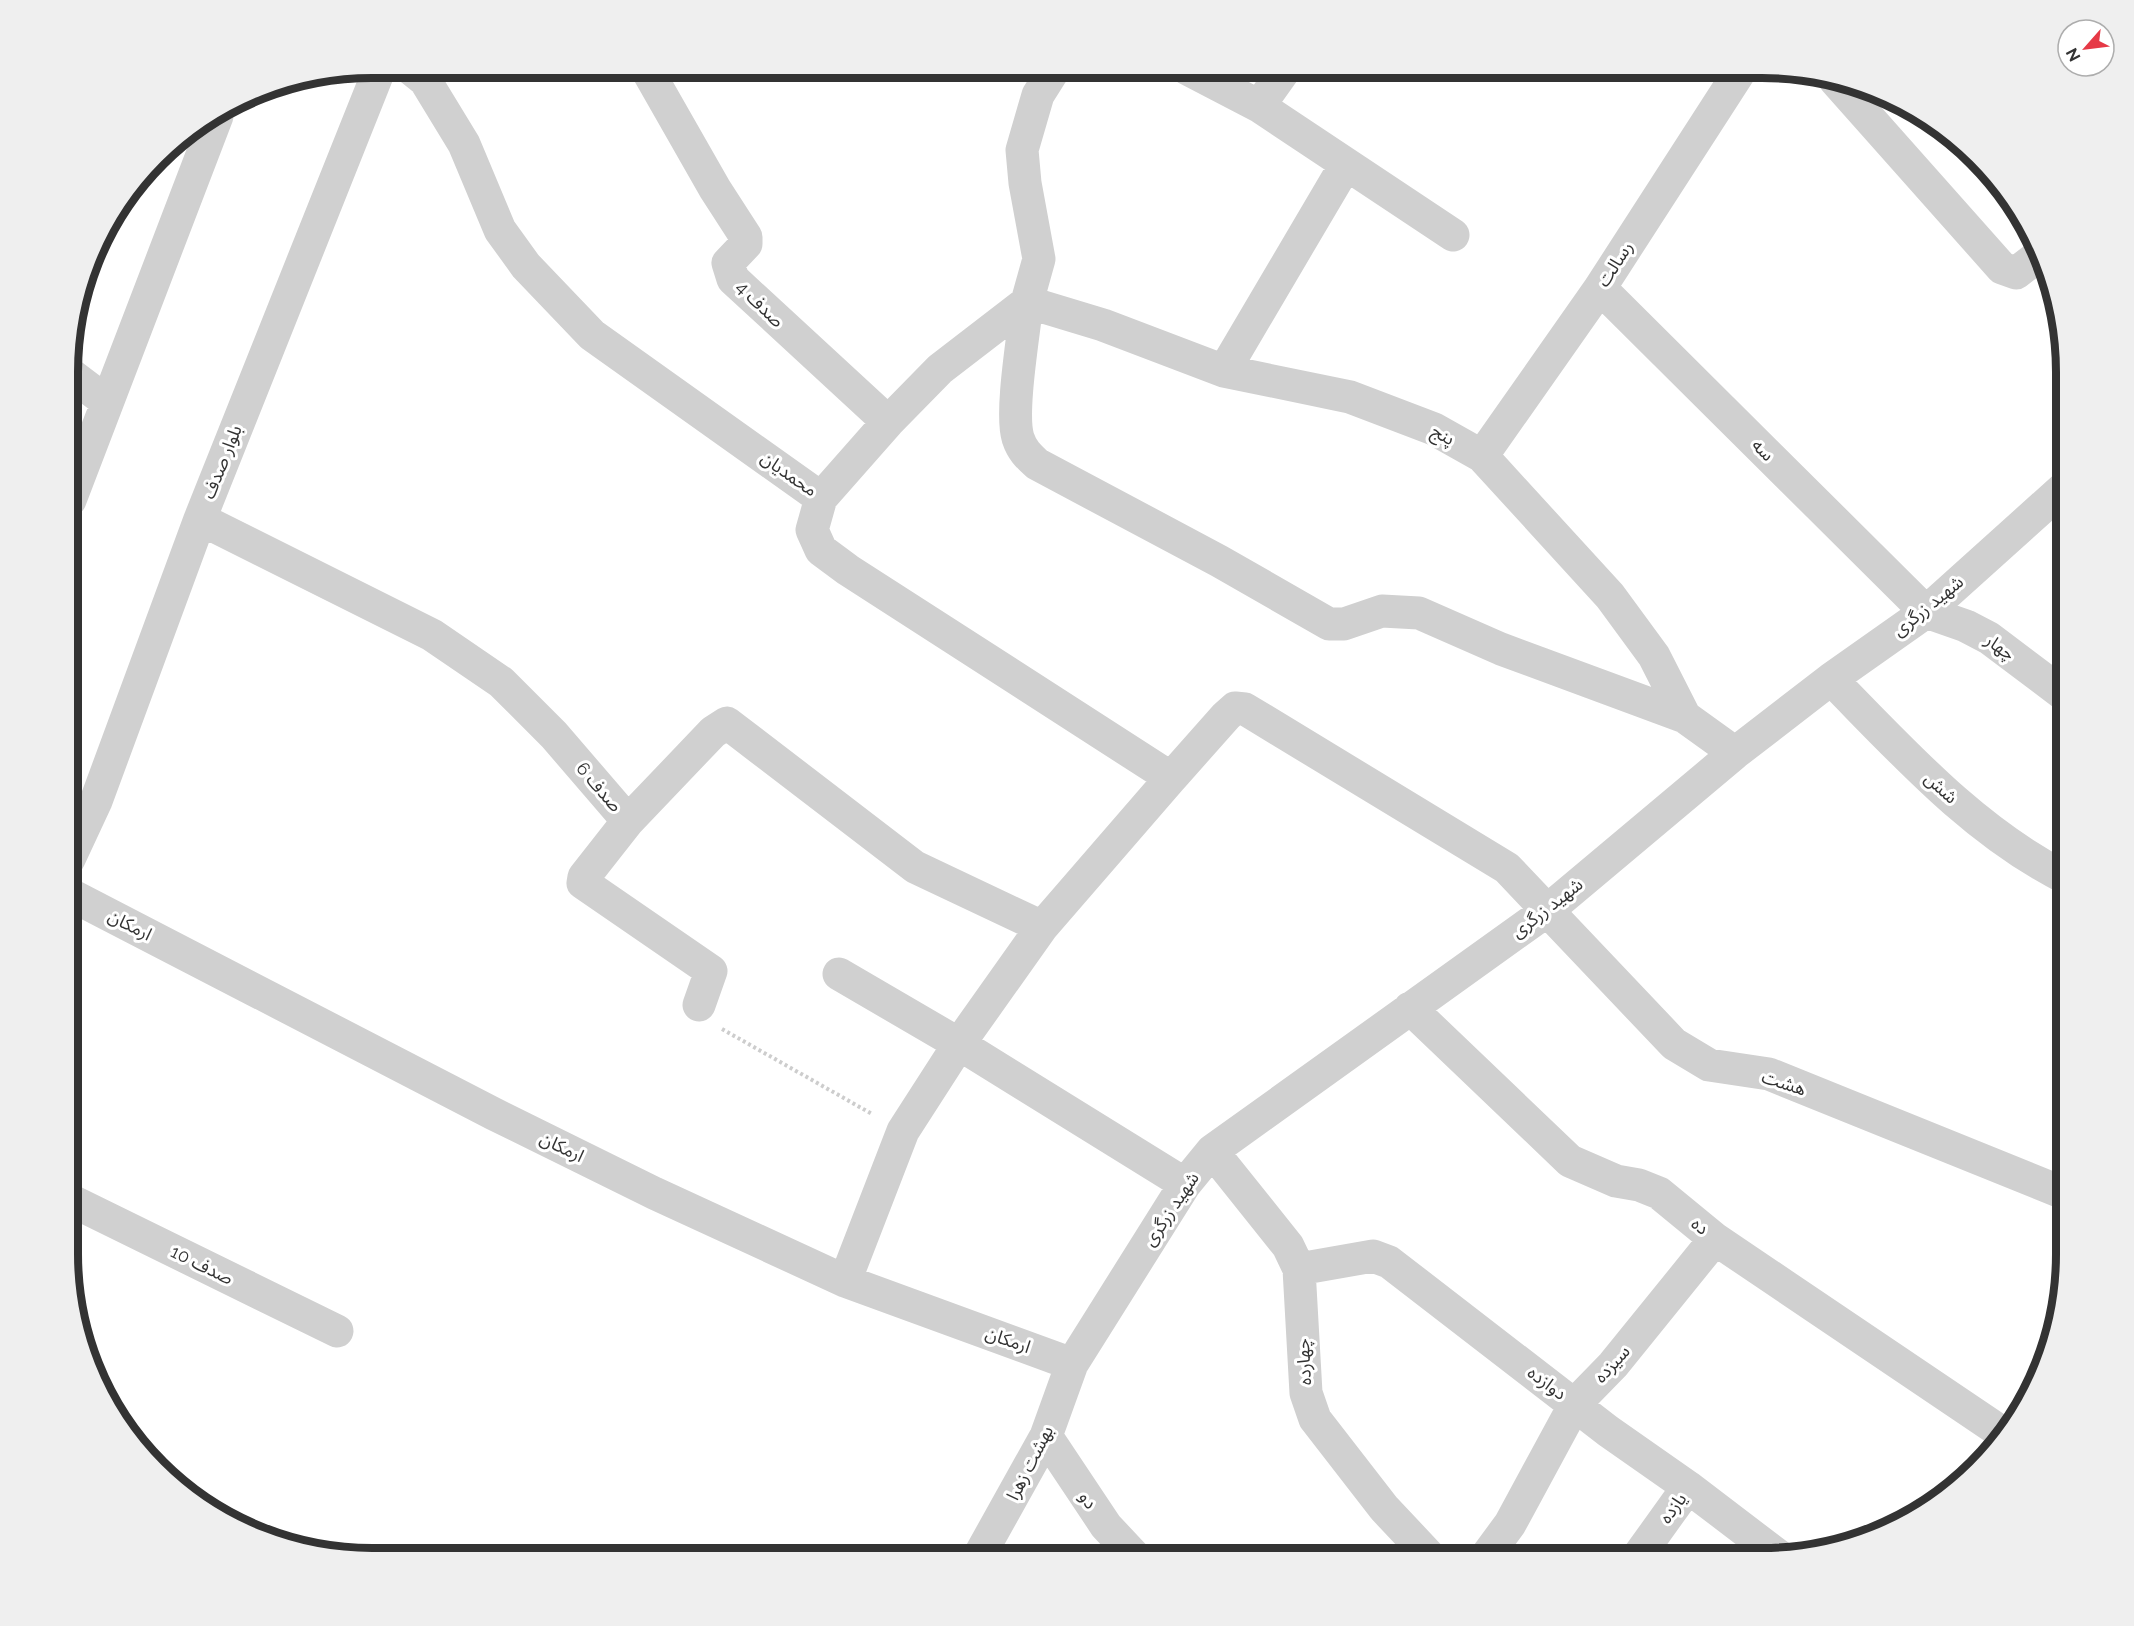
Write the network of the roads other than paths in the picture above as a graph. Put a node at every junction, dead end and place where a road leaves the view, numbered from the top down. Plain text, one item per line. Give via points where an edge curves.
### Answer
1 (376, 78) edge
2 (422, 78) edge
3 (652, 78) edge
4 (1049, 78) edge
5 (1205, 78) edge
6 (1279, 78) edge
7 (1736, 78) edge
8 (1843, 89) edge
9 (1259, 106) junction
10 (214, 125) edge
11 (1346, 164) junction
12 (1453, 235) dead end
13 (2034, 259) edge
14 (1600, 288) junction
15 (1027, 302) junction
16 (1224, 371) junction
17 (78, 380) edge
18 (107, 402) junction
19 (888, 422) junction
20 (1482, 456) junction
21 (78, 479) edge
22 (2056, 495) edge
23 (821, 498) junction
24 (200, 519) junction
25 (1926, 612) junction
26 (1831, 679) junction
27 (2056, 688) edge
28 (1685, 717) junction
29 (1735, 753) junction
30 (1171, 778) junction
31 (628, 821) junction
32 (78, 840) edge
33 (2056, 872) edge
34 (78, 899) edge
35 (1548, 910) junction
36 (1042, 927) junction
37 (839, 974) dead end
38 (699, 1005) road end
39 (1410, 1008) junction
40 (959, 1044) junction
41 (1212, 1151) junction
42 (1185, 1185) junction
43 (2056, 1190) edge
44 (78, 1204) edge
45 (1715, 1239) junction
46 (1299, 1269) junction
47 (844, 1281) junction
48 (337, 1331) dead end
49 (1072, 1364) junction
50 (1575, 1404) junction
51 (1997, 1430) edge
52 (1046, 1436) junction
53 (1688, 1487) junction
54 (984, 1548) edge
55 (1127, 1548) edge
56 (1422, 1548) edge
57 (1492, 1548) edge
58 (1644, 1548) edge
59 (1768, 1548) edge

1 - 24 street, بلوار صدف
2 - 23 street, محمدیان via 464,144 500,230 526,266 592,335
3 - 19 street, صدف 4 via 746,237 746,244 728,263 733,279
4 - 15 street via 1038,95 1022,150 1040,258
5 - 9 street
6 - 9 street
7 - 14 street, رسالت
8 - 13 street via 2002,268 2016,273
9 - 11 street
10 - 18 street
11 - 12 street
11 - 16 street
14 - 20 street, رسالت
14 - 25 street, سه
15 - 16 street, پنج
15 - 19 street, محمدیان via 940,369
15 - 28 street via 1016,415 1024,453 1037,464 1329,624 1344,624 1382,611 1419,613 1501,649
16 - 20 street, پنج via 1350,397 1434,429
17 - 18 street
18 - 21 street
19 - 23 street, محمدیان
20 - 28 street, پنج via 1610,596 1654,656
22 - 25 street, شهید زرگری
23 - 30 street via 812,530 821,550
24 - 31 street, صدف 6 via 432,635 491,675 554,735
24 - 32 street, بلوار صدف via 96,801
25 - 26 street, شهید زرگری
25 - 27 street, چهار via 1989,638
26 - 29 street, شهید زرگری
26 - 33 street, شش via 1937,787 1996,836
28 - 29 street, پنج
29 - 35 street, شهید زرگری
30 - 35 street, هشت via 1234,708 1245,709 1507,868
30 - 36 street
31 - 36 street via 713,732 728,723 915,867
31 - 38 street, صدف 6 via 584,877 584,883 711,971
34 - 47 street, ارمکان via 494,1114
35 - 39 street, شهید زرگری
35 - 43 street, هشت via 1674,1044 1709,1065 1769,1074
36 - 40 street
37 - 40 street
39 - 41 street, شهید زرگری
39 - 45 street, ده via 1570,1161 1616,1181 1659,1193
40 - 42 street
40 - 47 street via 903,1131
41 - 42 street, شهید زرگری
41 - 46 street, چهارده via 1288,1246
42 - 49 street, شهید زرگری
44 - 48 street, صدف 10
45 - 50 street, سیزده via 1613,1365
45 - 51 street, ده
46 - 50 street, دوازده via 1373,1256 1389,1262
46 - 56 street, چهارده via 1306,1393 1315,1419 1384,1508
47 - 49 street, ارمکان
49 - 52 street, بهشت زهرا
50 - 53 street, دوازده
50 - 57 street, سیزده via 1510,1524
52 - 54 street, بهشت زهرا
52 - 55 street, دو via 1106,1526
53 - 58 street, یازده
53 - 59 street, دوازده

